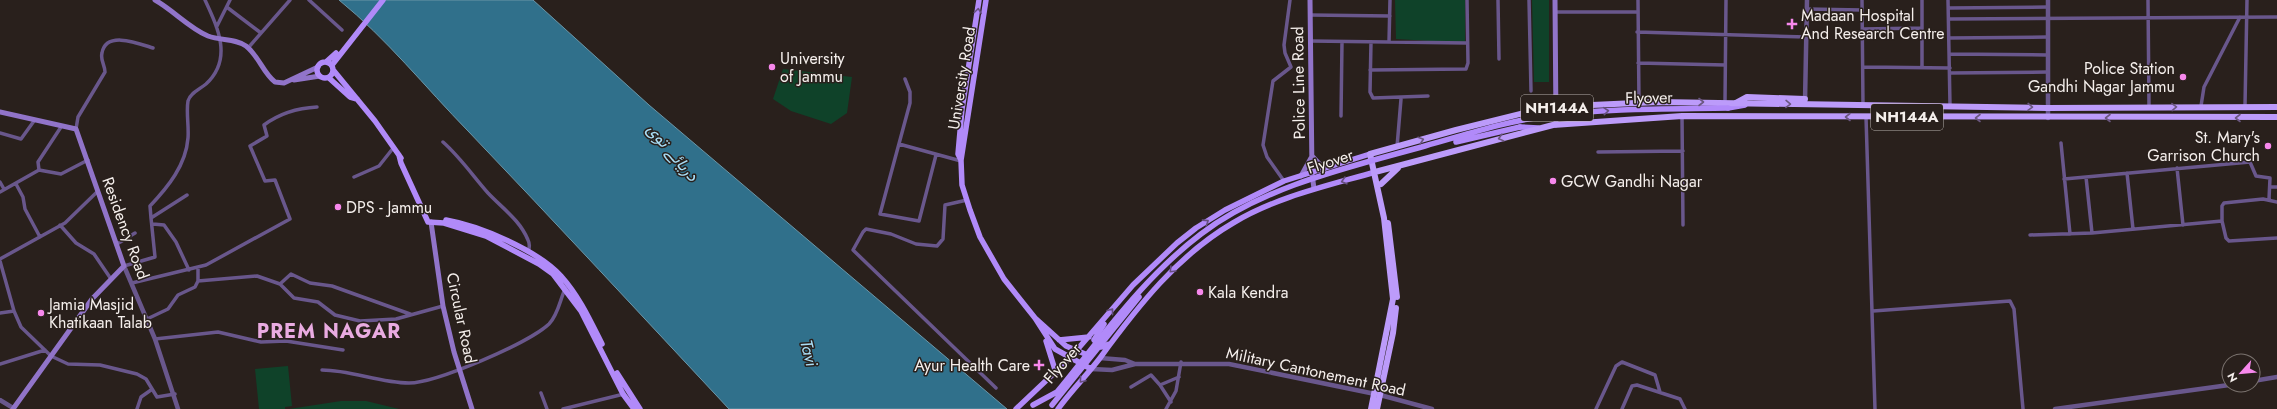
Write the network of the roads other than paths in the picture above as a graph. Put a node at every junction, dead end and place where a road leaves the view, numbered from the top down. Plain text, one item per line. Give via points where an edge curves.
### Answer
1 (155, 0) edge
2 (205, 0) edge
3 (230, 0) edge
4 (290, 0) edge
5 (309, 0) edge
6 (379, 0) edge
7 (384, 0) edge
8 (980, 0) edge
9 (986, 0) edge
10 (1290, 0) edge
11 (1310, 0) edge
12 (1390, 0) edge
13 (1467, 0) edge
14 (1498, 0) edge
15 (1529, 0) edge
16 (1555, 0) edge
17 (1638, 0) edge
18 (1726, 0) edge
19 (1807, 0) edge
20 (1862, 0) edge
21 (1922, 0) edge
22 (1948, 0) edge
23 (2048, 0) edge
24 (2148, 0) edge
25 (2247, 0) edge
26 (2048, 7) junction
27 (228, 8) junction
28 (1949, 8) junction
29 (1807, 9) junction
30 (1862, 10) junction
31 (1556, 12) junction
32 (1638, 12) junction
33 (1310, 15) junction
34 (1390, 16) junction
35 (2147, 17) junction
36 (2240, 17) junction
37 (2248, 17) junction
38 (2277, 17) edge
39 (1949, 19) junction
40 (2048, 19) junction
41 (217, 26) junction
42 (1922, 28) junction
43 (1863, 29) junction
44 (342, 30) dead end
45 (1637, 32) junction
46 (261, 33) junction
47 (1725, 34) junction
48 (2048, 37) junction
49 (221, 38) junction
50 (1806, 38) junction
51 (1949, 38) junction
52 (1310, 41) junction
53 (1342, 42) junction
54 (1371, 42) junction
55 (1389, 42) junction
56 (1467, 44) junction
57 (153, 48) dead end
58 (248, 48) junction
59 (1949, 54) junction
60 (2047, 55) junction
61 (334, 57) junction
62 (1499, 59) dead end
63 (1638, 63) junction
64 (1725, 65) junction
65 (330, 66) junction
66 (1864, 67) junction
67 (1922, 67) junction
68 (318, 68) junction
69 (1950, 68) junction
70 (1370, 70) junction
71 (2047, 72) junction
72 (1950, 73) junction
73 (320, 76) junction
74 (328, 78) junction
75 (905, 79) dead end
76 (294, 80) junction
77 (1531, 91) dead end
78 (1428, 96) dead end
79 (357, 99) junction
80 (1401, 99) junction
81 (1805, 102) junction
82 (1639, 103) junction
83 (1736, 103) junction
84 (1749, 104) junction
85 (1726, 105) junction
86 (1863, 105) junction
87 (1950, 105) junction
88 (2201, 106) junction
89 (2245, 106) junction
90 (317, 107) dead end
91 (2149, 107) junction
92 (2277, 107) edge
93 (1556, 108) junction
94 (2048, 108) junction
95 (0, 112) edge
96 (1341, 116) dead end
97 (1682, 116) junction
98 (1866, 117) junction
99 (2277, 117) edge
100 (2048, 118) junction
101 (34, 121) junction
102 (1556, 125) junction
103 (61, 127) junction
104 (1538, 128) junction
105 (76, 130) junction
106 (0, 133) edge
107 (443, 142) dead end
108 (2061, 143) dead end
109 (899, 144) junction
110 (394, 147) junction
111 (1397, 147) junction
112 (1683, 151) junction
113 (1598, 152) dead end
114 (1372, 154) junction
115 (936, 155) junction
116 (1312, 156) junction
117 (88, 160) junction
118 (961, 161) junction
119 (1404, 164) junction
120 (2178, 168) junction
121 (1324, 169) junction
122 (39, 170) junction
123 (1377, 172) junction
124 (1312, 173) junction
125 (2127, 173) junction
126 (1301, 176) junction
127 (354, 177) dead end
128 (2086, 177) junction
129 (2064, 179) junction
130 (1284, 181) junction
131 (0, 182) edge
132 (16, 184) junction
133 (1381, 184) junction
134 (2270, 187) junction
135 (2277, 187) edge
136 (2, 190) edge
137 (99, 190) junction
138 (1314, 190) junction
139 (187, 194) dead end
140 (2269, 199) junction
141 (966, 200) junction
142 (2277, 202) edge
143 (151, 218) junction
144 (428, 220) junction
145 (2222, 221) junction
146 (153, 224) junction
147 (60, 225) junction
148 (1683, 225) dead end
149 (2183, 225) junction
150 (2133, 230) junction
151 (135, 233) dead end
152 (2092, 233) junction
153 (2070, 234) junction
154 (2030, 235) dead end
155 (40, 237) junction
156 (2277, 238) edge
157 (117, 244) junction
158 (527, 254) junction
159 (0, 260) edge
160 (124, 266) junction
161 (198, 267) junction
162 (189, 270) junction
163 (111, 279) junction
164 (198, 281) junction
165 (132, 283) junction
166 (280, 284) junction
167 (565, 289) junction
168 (443, 306) junction
169 (1873, 311) junction
170 (14, 312) junction
171 (0, 313) edge
172 (410, 314) junction
173 (1035, 318) junction
174 (147, 319) junction
175 (1103, 321) junction
176 (1043, 332) junction
177 (1089, 337) junction
178 (155, 339) junction
179 (1059, 340) junction
180 (1110, 344) junction
181 (45, 350) junction
182 (343, 350) dead end
183 (1077, 351) junction
184 (51, 356) junction
185 (1070, 358) junction
186 (1100, 358) junction
187 (1181, 362) junction
188 (0, 364) edge
189 (1135, 364) junction
190 (1091, 369) junction
191 (322, 370) dead end
192 (459, 370) junction
193 (1056, 373) junction
194 (1179, 377) junction
195 (2277, 377) edge
196 (2261, 380) edge
197 (1160, 385) junction
198 (2221, 386) edge
199 (1131, 387) dead end
200 (996, 388) dead end
201 (151, 390) junction
202 (1660, 392) junction
203 (541, 393) dead end
204 (626, 393) junction
205 (175, 394) junction
206 (1378, 395) junction
207 (0, 400) edge
208 (1171, 402) junction
209 (2090, 403) junction
210 (1018, 408) edge
211 (1054, 408) edge
212 (14, 409) edge
213 (137, 409) edge
214 (178, 409) edge
215 (472, 409) edge
216 (547, 409) edge
217 (563, 409) edge
218 (634, 409) edge
219 (640, 409) edge
220 (1166, 409) edge
221 (1371, 409) edge
222 (1377, 409) edge
223 (1432, 409) edge
224 (1597, 409) edge
225 (1622, 409) edge
226 (1685, 409) edge
227 (1875, 409) edge
228 (2023, 409) edge
229 (2055, 409) edge
230 (2091, 409) edge

1 - 49 main road via 202,33
2 - 41 street
3 - 27 street
4 - 46 street
5 - 44 street
6 - 61 main road
7 - 61 main road
118 -> 8 main road, University Road via 958,154 962,109
9 - 118 main road, University Road
10 - 130 street via 1284,45 1291,67 1274,79 1271,85 1263,142 1267,157
11 - 33 main road, Police Line Road
12 - 34 street
13 - 56 street
14 - 62 street
15 - 77 street
16 - 31 main road
17 - 32 street
18 - 47 street
19 - 29 street
20 - 30 street
21 - 42 street
22 - 28 street
23 - 26 street
24 - 35 street
25 - 37 street
26 - 28 street
26 - 40 street
27 - 41 street
27 - 46 street
28 - 39 street
29 - 30 street
29 - 50 street
30 - 43 street
31 - 32 street
31 - 93 main road
32 - 45 street
33 - 34 street
33 - 52 main road, Police Line Road
34 - 55 street
35 - 36 street
35 - 40 street
35 - 91 street
36 - 37 street
36 - 88 street via 2204,87
37 - 38 street
37 - 89 street
39 - 40 street
39 - 51 street
40 - 48 street
41 - 49 street
42 - 43 street
42 - 67 street
43 - 66 street
45 - 47 street
45 - 63 street
46 - 58 street
47 - 50 street
47 - 64 street
48 - 51 street
48 - 60 street
49 - 58 main road via 236,41
49 - 143 street via 221,54 217,69 210,80 188,101 189,132 185,153 174,177 150,206
50 - 81 street
51 - 59 street
52 - 53 street
52 - 116 main road, Police Line Road
53 - 54 street
53 - 96 street
54 - 55 street
54 - 70 street
55 - 56 street
56 - 70 street via 1466,69
57 - 105 street via 123,39 104,47 101,55 104,72 78,117
58 - 76 main road via 275,82
59 - 60 street
59 - 69 street
60 - 71 street
61 - 65 main road
63 - 64 street
63 - 82 street
64 - 85 street
65 - 68 main road via 322,63
65 - 74 main road
65 - 79 main road, Circular Road
66 - 67 street
66 - 86 street
67 - 69 street
68 - 73 main road
68 - 76 main road
69 - 72 street
70 - 80 street via 1370,92 1373,98
71 - 72 street
71 - 94 street
72 - 87 street
73 - 74 main road
73 - 76 main road
74 - 79 main road via 350,97
75 - 109 street via 910,96
78 - 80 street
79 - 110 main road, Circular Road
80 - 111 street
81 - 83 highway via 1747,97
84 -> 81 highway, NH144A
81 - 86 highway, NH144A
82 -> 85 highway, NH144A
82 - 93 highway, NH144A
83 - 84 highway, NH144A
83 - 85 highway, NH144A
84 - 85 main road, Flyover
210 -> 85 main road, Flyover, bridge via 1033,405 1057,392 1162,267 1202,232 1251,203 1370,162 1458,137 1547,116
86 - 87 highway, NH144A
87 -> 94 highway, NH144A
88 - 89 highway, NH144A
91 -> 88 highway, NH144A
89 - 92 highway, NH144A
90 - 161 street via 298,109 277,117 264,125 267,136 250,148 265,182 275,180 290,220
91 - 94 highway, NH144A
93 - 102 main road
111 -> 93 highway, NH144A via 1540,109
94 - 100 street
95 - 101 main road
98 -> 97 highway, NH144A
97 - 102 highway, NH144A
97 - 112 street
100 -> 98 highway, NH144A
98 - 169 street
99 -> 100 highway, NH144A
101 - 103 main road
101 - 106 street via 21,139
102 - 104 highway, NH144A
103 - 105 main road
103 - 122 street via 38,162
104 -> 119 highway, NH144A
104 - 211 main road, Flyover, bridge via 1520,127 1371,165 1284,193 1230,218 1164,269
105 - 117 main road, Residency Road
107 - 158 street via 514,218 530,244
108 - 129 street
109 - 115 street
109 - 115 street via 880,214 919,221
110 - 127 street via 380,166
110 - 144 main road, Circular Road
111 - 114 highway, NH144A
112 - 113 street
112 - 148 street
114 - 121 main road
114 - 123 highway
115 - 118 street
116 - 121 main road
116 - 124 main road, Police Line Road
116 - 126 main road
117 - 122 street via 61,174
117 - 137 main road, Residency Road
118 - 141 main road, University Road via 962,185
119 - 123 highway, NH144A
119 - 133 highway via 1388,175
120 - 125 street
120 - 134 street via 2250,162 2256,176 2270,178
120 - 149 street
121 - 124 main road
122 - 132 street
123 - 133 highway
123 -> 138 main road
123 - 206 highway via 1393,299
124 - 126 main road
124 - 138 main road, Police Line Road
125 - 128 street
125 - 150 street
126 - 130 main road
128 - 129 street
128 - 152 street
129 - 153 street
175 -> 130 main road via 1133,285 1191,232 1225,210
131 - 136 street
132 - 136 street
132 - 155 street via 23,197 24,207
133 - 206 highway via 1397,292 1393,333
134 - 135 street
134 - 140 street
137 - 147 street
137 - 157 main road, Residency Road
138 -> 180 main road via 1255,211 1207,240 1168,274 1119,330
139 - 143 street
140 - 142 street
140 - 145 street via 2224,203
141 - 173 main road, University Road via 993,262 1008,286
141 - 200 street via 945,205 942,239 937,246 916,244 890,234 866,229 853,251
143 - 146 street
144 - 158 main road via 478,228
144 - 168 main road, Circular Road via 433,230
145 - 149 street
145 - 156 street via 2229,241
146 - 160 street via 155,257
146 - 162 street via 164,225 176,242
147 - 155 street
147 - 163 street via 76,243 94,254
149 - 150 street
150 - 152 street
151 - 157 street
152 - 153 street
153 - 154 street
155 - 159 street
157 - 160 main road, Residency Road
158 - 167 main road
158 - 204 main road via 554,270 577,297
159 - 170 street
160 - 163 main road
160 - 165 street, Residency Road
161 - 162 street
161 - 164 street
162 - 165 street
163 - 184 main road via 92,299
164 - 166 street via 257,276
164 - 174 street via 195,287 176,298 168,309
165 - 174 street, Residency Road
166 - 172 street via 291,274 310,283 332,286
166 - 172 street via 294,298 318,302 338,316 369,321 396,319
167 - 192 street via 553,320 546,327
167 - 204 main road via 581,311
168 - 172 street
168 - 192 main road, Circular Road
169 - 227 street
169 - 228 street via 2010,301 2014,309
170 - 171 street
170 - 181 street via 24,332
173 - 176 main road
173 - 179 main road
174 - 178 street, Residency Road
175 - 177 main road
175 - 180 main road via 1103,327 1094,340 1101,348
176 - 185 main road via 1055,349
176 - 193 main road
177 - 179 main road
177 - 183 main road
178 - 182 street via 218,332 261,342 286,341
178 - 205 street, Residency Road
179 - 183 main road
180 - 186 main road
181 - 184 street
181 - 188 street
183 - 185 main road
183 - 186 main road
184 - 201 street via 68,364 100,365 137,374 146,379
184 - 212 main road
185 - 190 main road
185 - 193 main road
186 - 189 street, Military Cantonement Road via 1125,360
186 - 190 main road
187 - 189 street, Military Cantonement Road
187 - 194 street
187 - 206 street, Military Cantonement Road via 1229,364
189 - 190 street via 1112,370
190 -> 211 main road via 1063,402
191 - 192 street via 411,383
192 - 215 main road, Circular Road
193 - 210 main road
194 - 197 street
194 - 208 street
195 - 196 street
197 - 199 street via 1151,376
197 - 208 street
198 - 209 street
201 - 205 street via 157,397
201 - 213 street via 141,397
202 - 224 street via 1655,375 1622,362 1616,366
202 - 225 street via 1634,385
202 - 226 street via 1681,400
203 - 216 street
204 - 217 street
204 - 218 main road
204 - 219 main road
205 - 214 street, Residency Road
206 - 221 highway
206 - 222 highway
206 - 223 street, Military Cantonement Road
207 - 212 street
208 - 220 street
209 - 229 street
209 - 230 street

